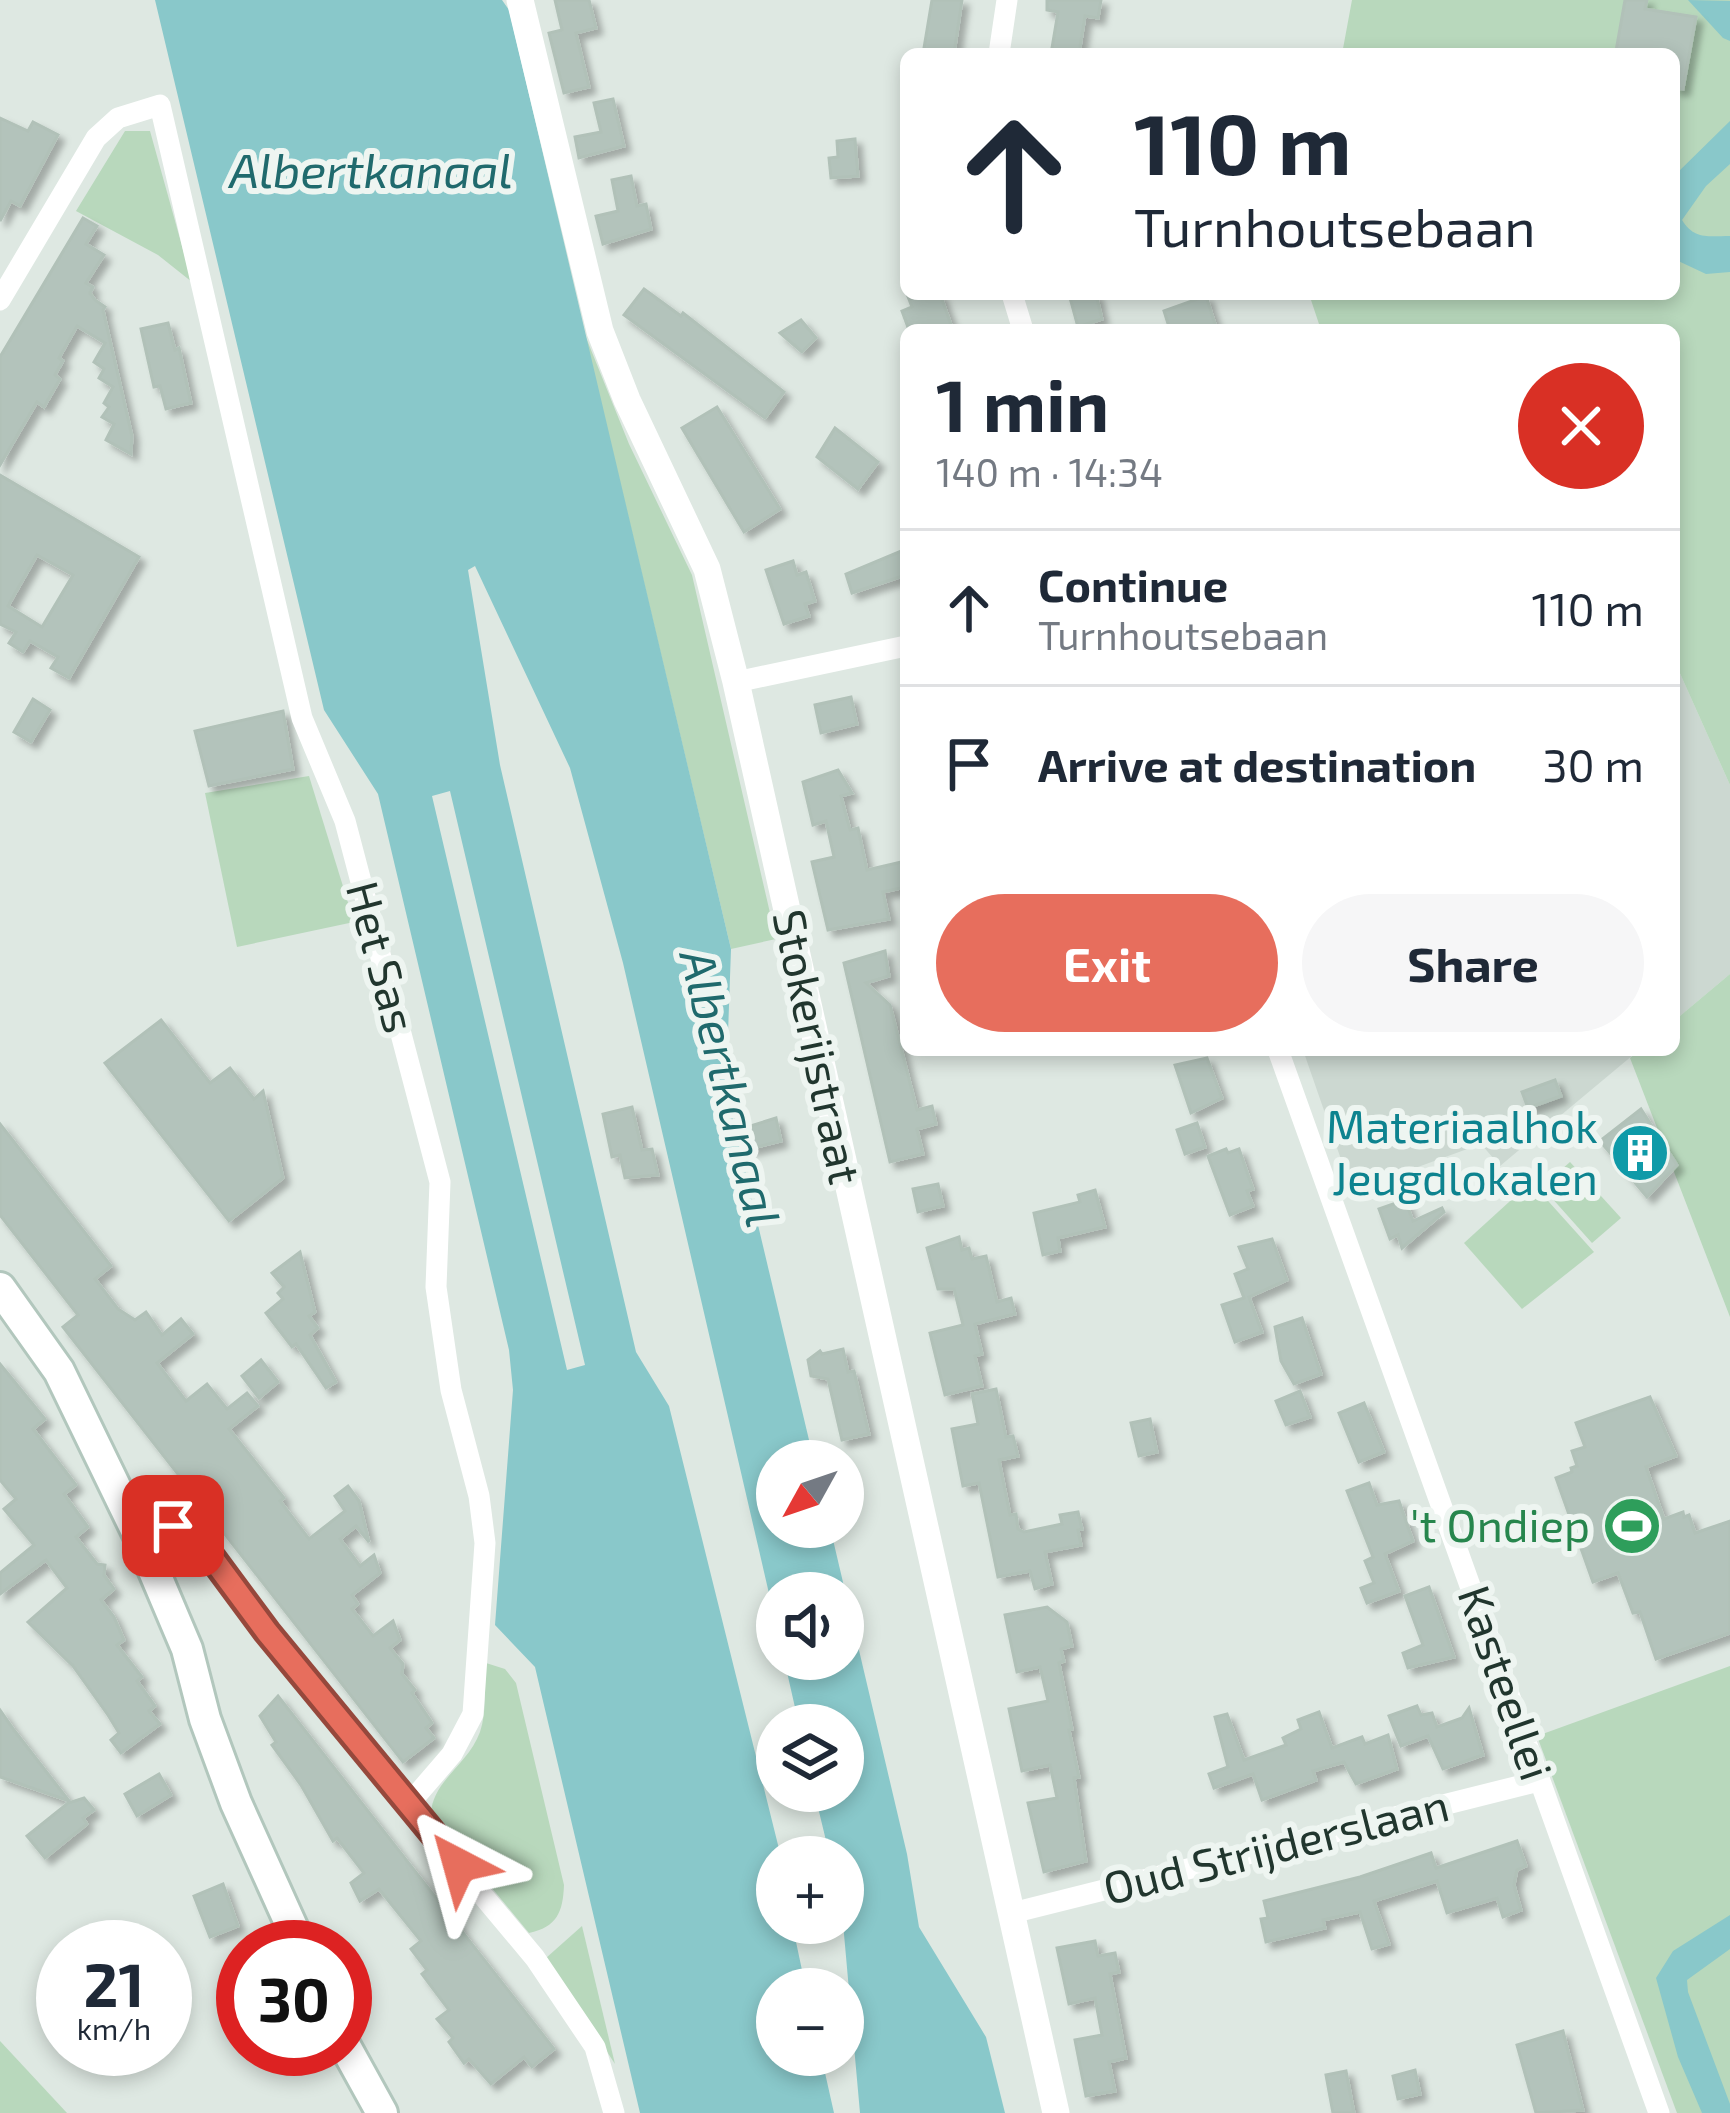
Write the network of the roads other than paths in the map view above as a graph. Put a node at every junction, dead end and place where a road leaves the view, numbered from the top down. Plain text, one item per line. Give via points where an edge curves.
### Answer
1 (520, 0) edge
2 (1007, 0) edge
3 (1000, 48) edge
4 (0, 300) edge
5 (900, 647) edge
6 (736, 682) junction
7 (1280, 1056) edge
8 (0, 1288) edge
9 (140, 1538) junction
10 (1539, 1781) junction
11 (409, 1804) junction
12 (1012, 1913) junction
13 (289, 1920) edge
14 (362, 2076) edge
15 (382, 2113) edge
16 (614, 2113) edge
17 (1056, 2113) edge
18 (1659, 2113) edge

1 - 6 street, Stokerijstraat via 601,331 707,569
2 - 3 street
4 - 11 street, Het Sas via 96,138 118,118 160,106 302,718 345,821 440,1182 436,1287 485,1543 473,1714 452,1754
5 - 6 street
6 - 12 street, Stokerijstraat
7 - 10 street, Kasteellei
8 - 9 main road via 59,1371
9 - 11 street via 188,1528
9 - 13 main road via 187,1649 236,1803
10 - 12 street, Oud Strijderslaan
10 - 18 street, Kasteellei
11 - 16 street via 579,2020
12 - 17 street, Stokerijstraat
14 - 15 main road

